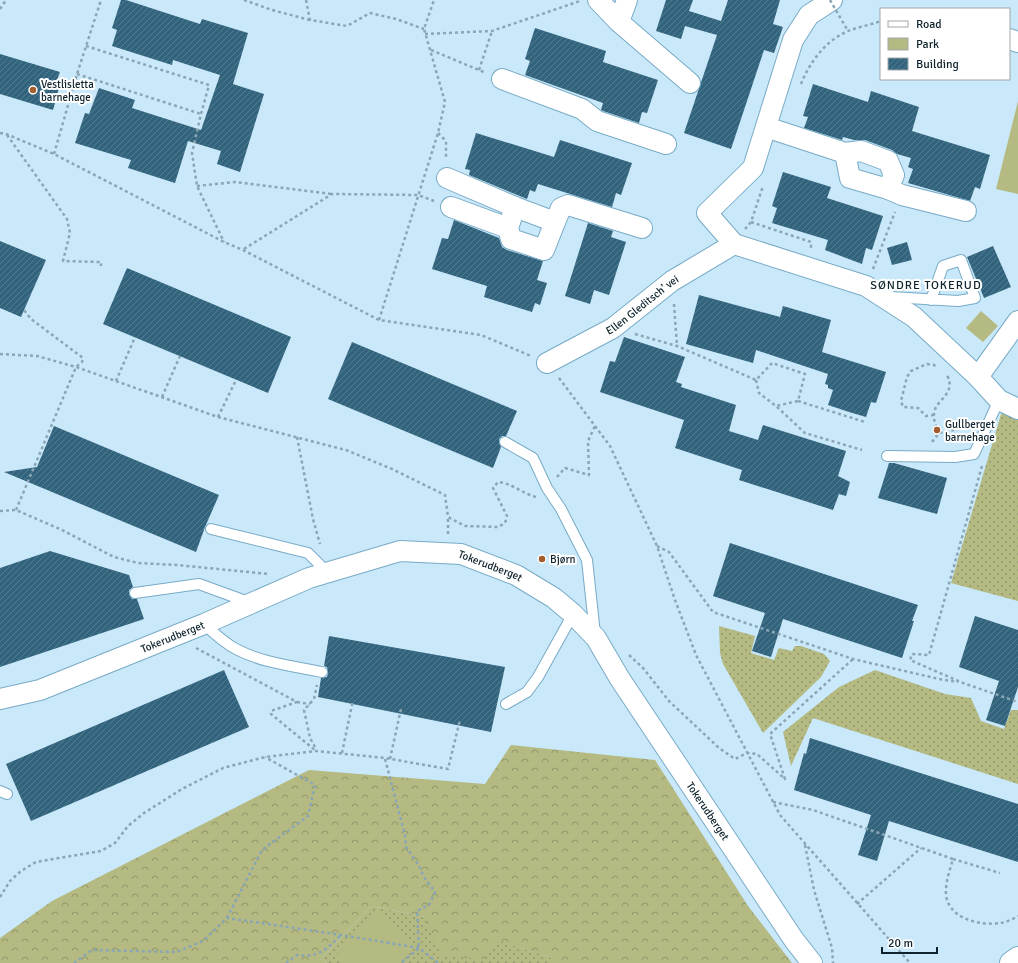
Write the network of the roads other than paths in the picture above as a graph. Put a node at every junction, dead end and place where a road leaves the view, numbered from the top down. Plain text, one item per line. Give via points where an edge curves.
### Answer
1 (598, 0) edge
2 (628, 0) edge
3 (831, 0) edge
4 (619, 22) junction
5 (502, 79) road end
6 (690, 83) dead end
7 (766, 127) junction
8 (666, 144) dead end
9 (845, 154) junction
10 (447, 178) road end
11 (895, 192) junction
12 (451, 207) road end
13 (515, 207) junction
14 (966, 211) dead end
15 (555, 222) junction
16 (508, 228) junction
17 (642, 228) dead end
18 (734, 244) junction
19 (883, 297) junction
20 (932, 300) junction
21 (1018, 321) edge
22 (547, 363) road end
23 (978, 377) junction
24 (999, 400) junction
25 (1018, 409) edge
26 (505, 442) dead end
27 (887, 456) dead end
28 (211, 529) dead end
29 (327, 572) junction
30 (135, 593) dead end
31 (252, 603) junction
32 (573, 614) junction
33 (204, 624) junction
34 (596, 638) junction
35 (320, 675) road end
36 (0, 699) edge
37 (506, 704) dead end
38 (1018, 958) edge
39 (812, 963) edge
40 (1011, 963) edge

1 - 4 street
2 - 4 street
3 - 7 street via 809,15 793,40
4 - 6 street
5 - 8 street via 582,109 597,120
7 - 9 street
7 - 18 street via 753,168 707,213
9 - 11 street via 850,178
9 - 11 street via 861,151 888,161 894,175
10 - 13 street
11 - 14 street
12 - 16 street
13 - 15 street
13 - 16 street
15 - 16 street via 544,250 511,239
15 - 17 street via 561,208 568,205
18 - 19 street via 866,286
18 - 22 street, Ellen Gleditsch’ vei via 672,281 613,328
19 - 20 lane
19 - 23 street via 914,317
20 - 20 lane via 958,302 975,298 961,260 943,266
21 - 23 street
23 - 24 street
24 - 25 street
24 - 27 lane via 974,454 955,457
26 - 34 lane via 533,458 587,560
28 - 29 lane via 308,553
29 - 31 street, Tokerudberget
29 - 32 street, Tokerudberget via 400,551 461,554 516,574 554,598
30 - 31 lane via 199,584
31 - 33 street, Tokerudberget
32 - 34 street, Tokerudberget
32 - 37 lane via 527,692
33 - 35 lane via 227,644 246,654
33 - 36 street, Tokerudberget via 40,690
34 - 39 street, Tokerudberget via 620,679 794,940
38 - 40 street

